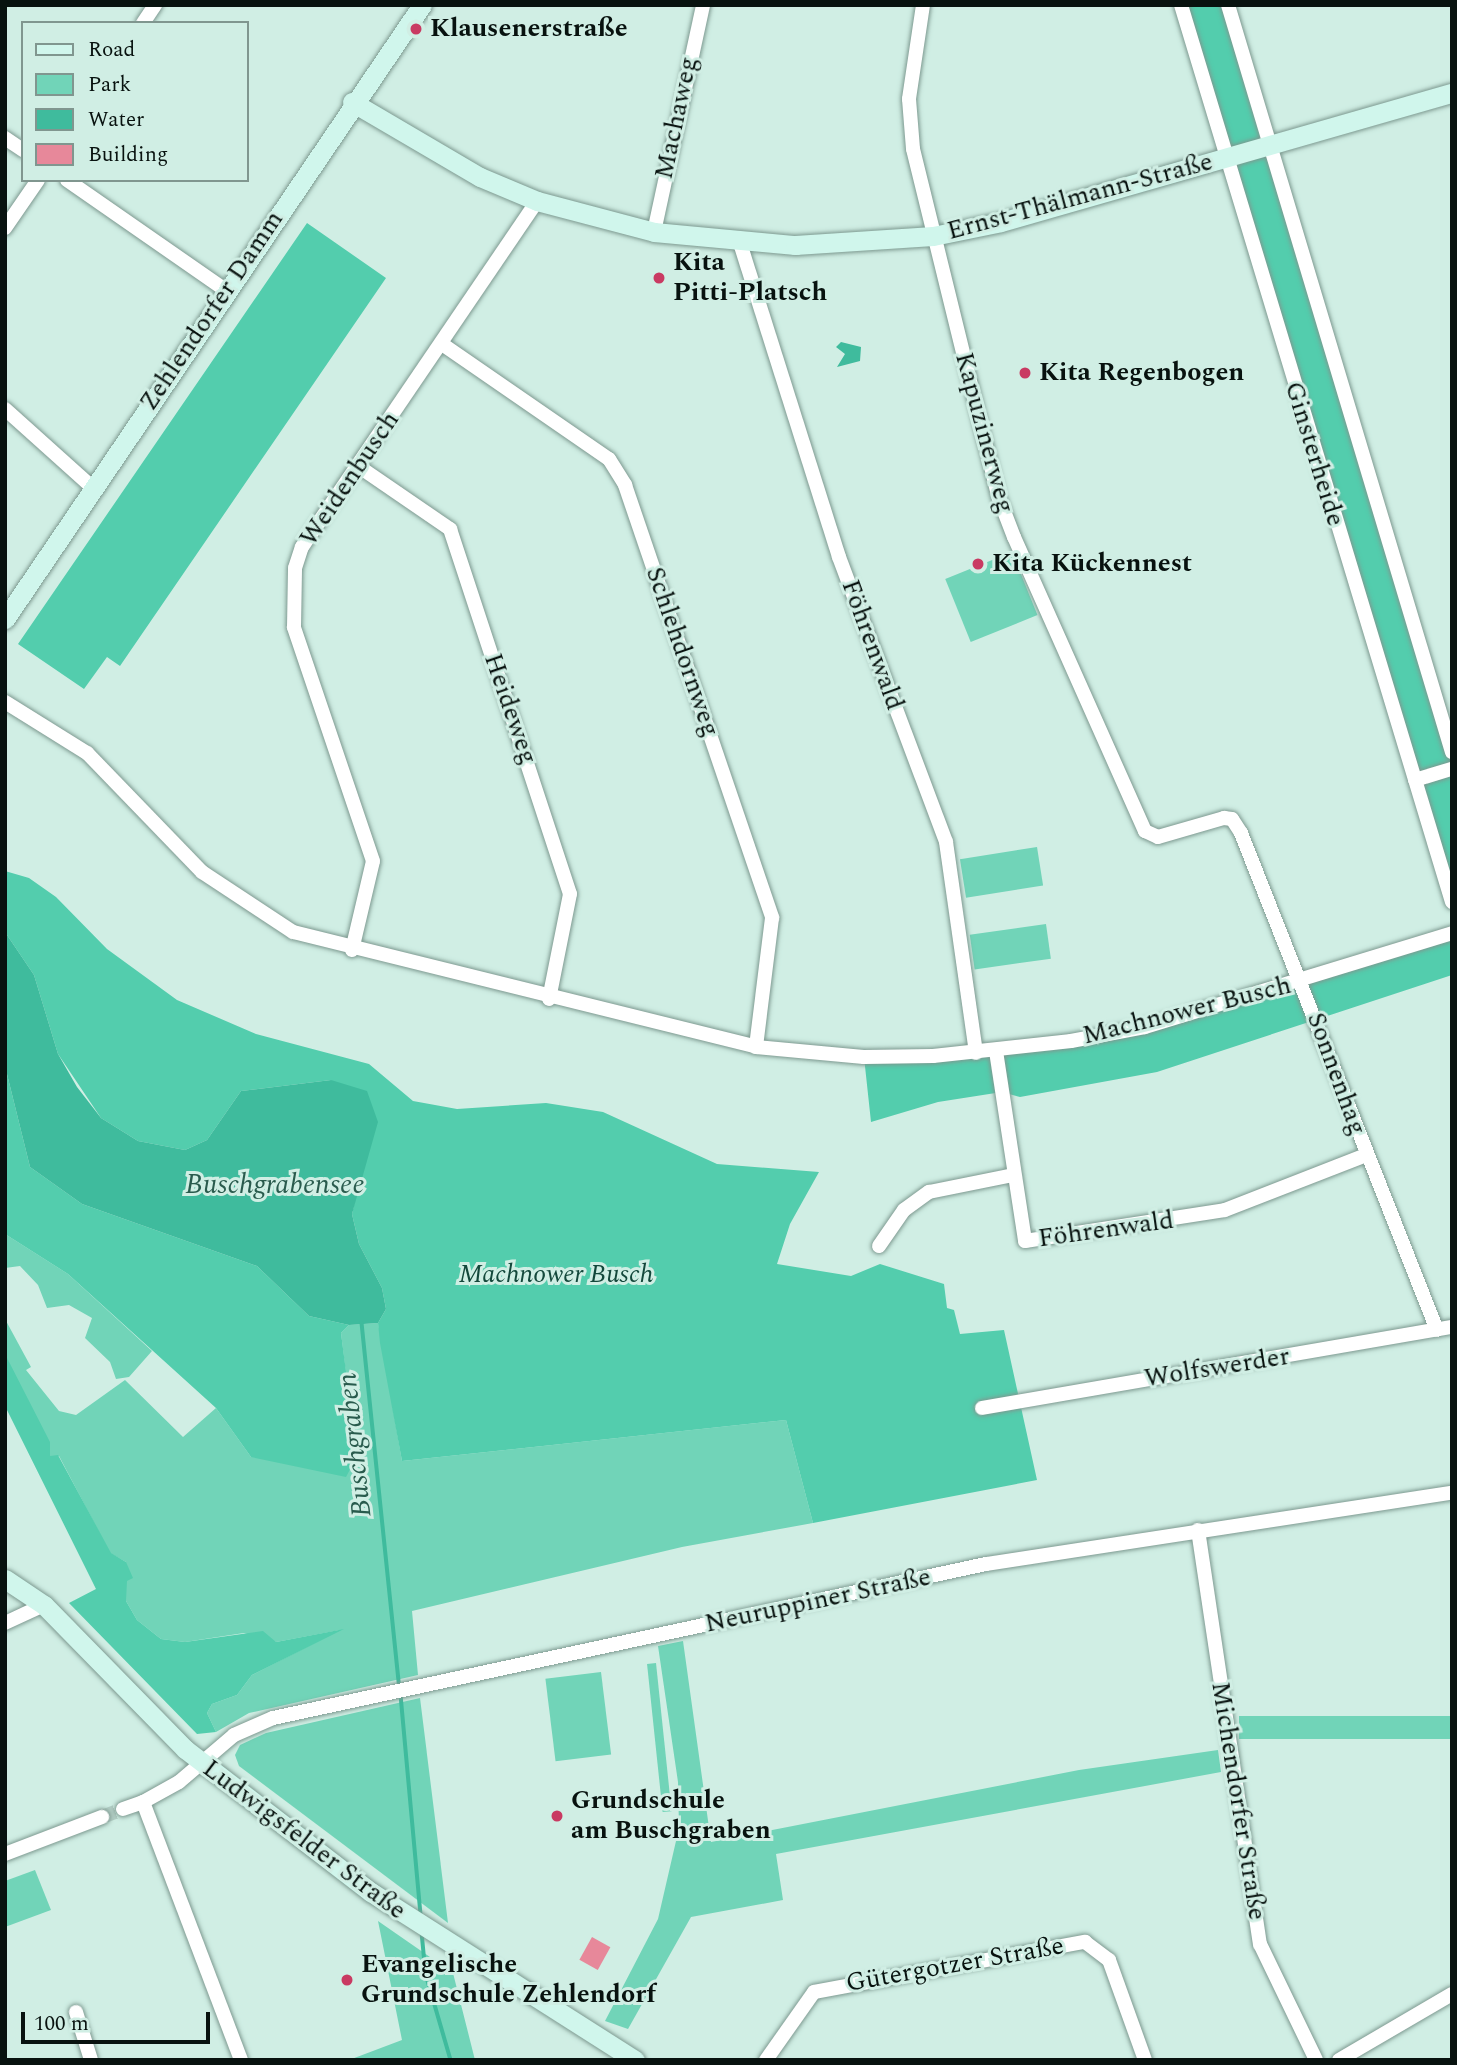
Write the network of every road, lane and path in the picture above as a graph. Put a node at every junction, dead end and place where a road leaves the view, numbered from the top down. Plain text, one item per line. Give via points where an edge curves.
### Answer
1 (155, 5) edge
2 (422, 5) edge
3 (703, 5) edge
4 (923, 5) edge
5 (1181, 5) edge
6 (1228, 5) edge
7 (145, 21) edge
8 (1452, 93) edge
9 (352, 102) junction
10 (5, 138) edge
11 (1271, 146) junction
12 (21, 149) edge
13 (1227, 159) junction
14 (37, 182) edge
15 (70, 182) edge
16 (537, 201) junction
17 (5, 228) edge
18 (654, 232) junction
19 (933, 236) junction
20 (740, 243) junction
21 (227, 291) junction
22 (442, 344) junction
23 (5, 409) edge
24 (358, 466) junction
25 (93, 488) junction
26 (5, 619) edge
27 (5, 702) edge
28 (1452, 752) edge
29 (1452, 769) edge
30 (1415, 780) junction
31 (1232, 819) joint
32 (1452, 902) edge
33 (1452, 933) edge
34 (352, 950) junction
35 (1302, 981) junction
36 (549, 999) junction
37 (756, 1047) junction
38 (996, 1051) junction
39 (976, 1053) junction
40 (1366, 1155) junction
41 (1013, 1175) junction
42 (880, 1245) dead end
43 (1445, 1329) edge
44 (982, 1408) dead end
45 (1452, 1493) edge
46 (1198, 1530) junction
47 (5, 1579) edge
48 (44, 1605) junction
49 (5, 1623) edge
50 (201, 1762) junction
51 (143, 1802) junction
52 (123, 1809) tunnel mouth
53 (102, 1817) tunnel mouth
54 (5, 1854) edge
55 (1452, 1994) edge
56 (76, 2012) dead end
57 (91, 2060) edge
58 (241, 2060) edge
59 (635, 2060) edge
60 (766, 2060) edge
61 (1145, 2060) edge
62 (1316, 2060) edge
63 (1339, 2060) edge

1 - 7 street
2 - 9 street, Zehlendorfer Damm
3 - 18 street, Machaweg
4 - 19 street, Kapuzinerweg via 910,123
5 - 13 street, Ginsterheide
6 - 11 street, Ginsterheide
8 - 11 street, Ernst-Thälmann-Straße
9 - 16 street, Ernst-Thälmann-Straße via 480,177
9 - 21 street, Zehlendorfer Damm
10 - 12 street
11 - 13 street, Ernst-Thälmann-Straße
11 - 28 street, Ginsterheide
13 - 19 street, Ernst-Thälmann-Straße via 1022,217
13 - 30 street, Ginsterheide
14 - 17 street
15 - 21 street
16 - 18 street, Ernst-Thälmann-Straße
16 - 22 street, Weidenbusch
18 - 20 street, Ernst-Thälmann-Straße
19 - 20 street, Ernst-Thälmann-Straße via 795,245
19 - 31 street, Kapuzinerweg via 999,498 1145,831 1158,837
20 - 39 street, Föhrenwald via 848,580 946,842
21 - 25 street, Zehlendorfer Damm
22 - 24 street, Weidenbusch
22 - 37 street, Schlehdornweg via 609,459 625,485 772,918
23 - 25 street
24 - 34 street, Weidenbusch via 302,547 291,592 294,627 373,862
24 - 36 street, Heideweg via 450,529 570,894
25 - 26 street, Zehlendorfer Damm
27 - 34 street, Machnower Busch via 87,753 202,872 239,899 293,932
29 - 30 street
30 - 32 street, Ginsterheide
31 - 35 street, Sonnenhag
33 - 35 street, Machnower Busch
34 - 36 street, Machnower Busch
35 - 38 street, Machnower Busch via 1144,1027
35 - 40 street, Sonnenhag
36 - 37 street, Machnower Busch
37 - 39 street, Machnower Busch via 864,1057
38 - 39 street, Machnower Busch
38 - 41 street, Föhrenwald
40 - 41 street, Föhrenwald via 1225,1210 1025,1241
40 - 43 street, Sonnenhag
41 - 42 street via 929,1192 904,1210
43 - 44 street, Wolfswerder
45 - 46 street, Neuruppiner Straße
46 - 50 street, Neuruppiner Straße via 986,1564 376,1695 260,1722
46 - 62 street, Michendorfer Straße via 1260,1944
47 - 48 street, Ludwigsfelder Straße
48 - 49 street
48 - 50 street, Ludwigsfelder Straße via 156,1723
50 - 51 street, Neuruppiner Straße
50 - 59 street, Ludwigsfelder Straße via 401,1915
51 - 52 street, Neuruppiner Straße
51 - 58 street
53 - 54 street
55 - 63 street
56 - 57 street
60 - 61 street, Gütergotzer Straße via 814,1992 1085,1942 1109,1960

